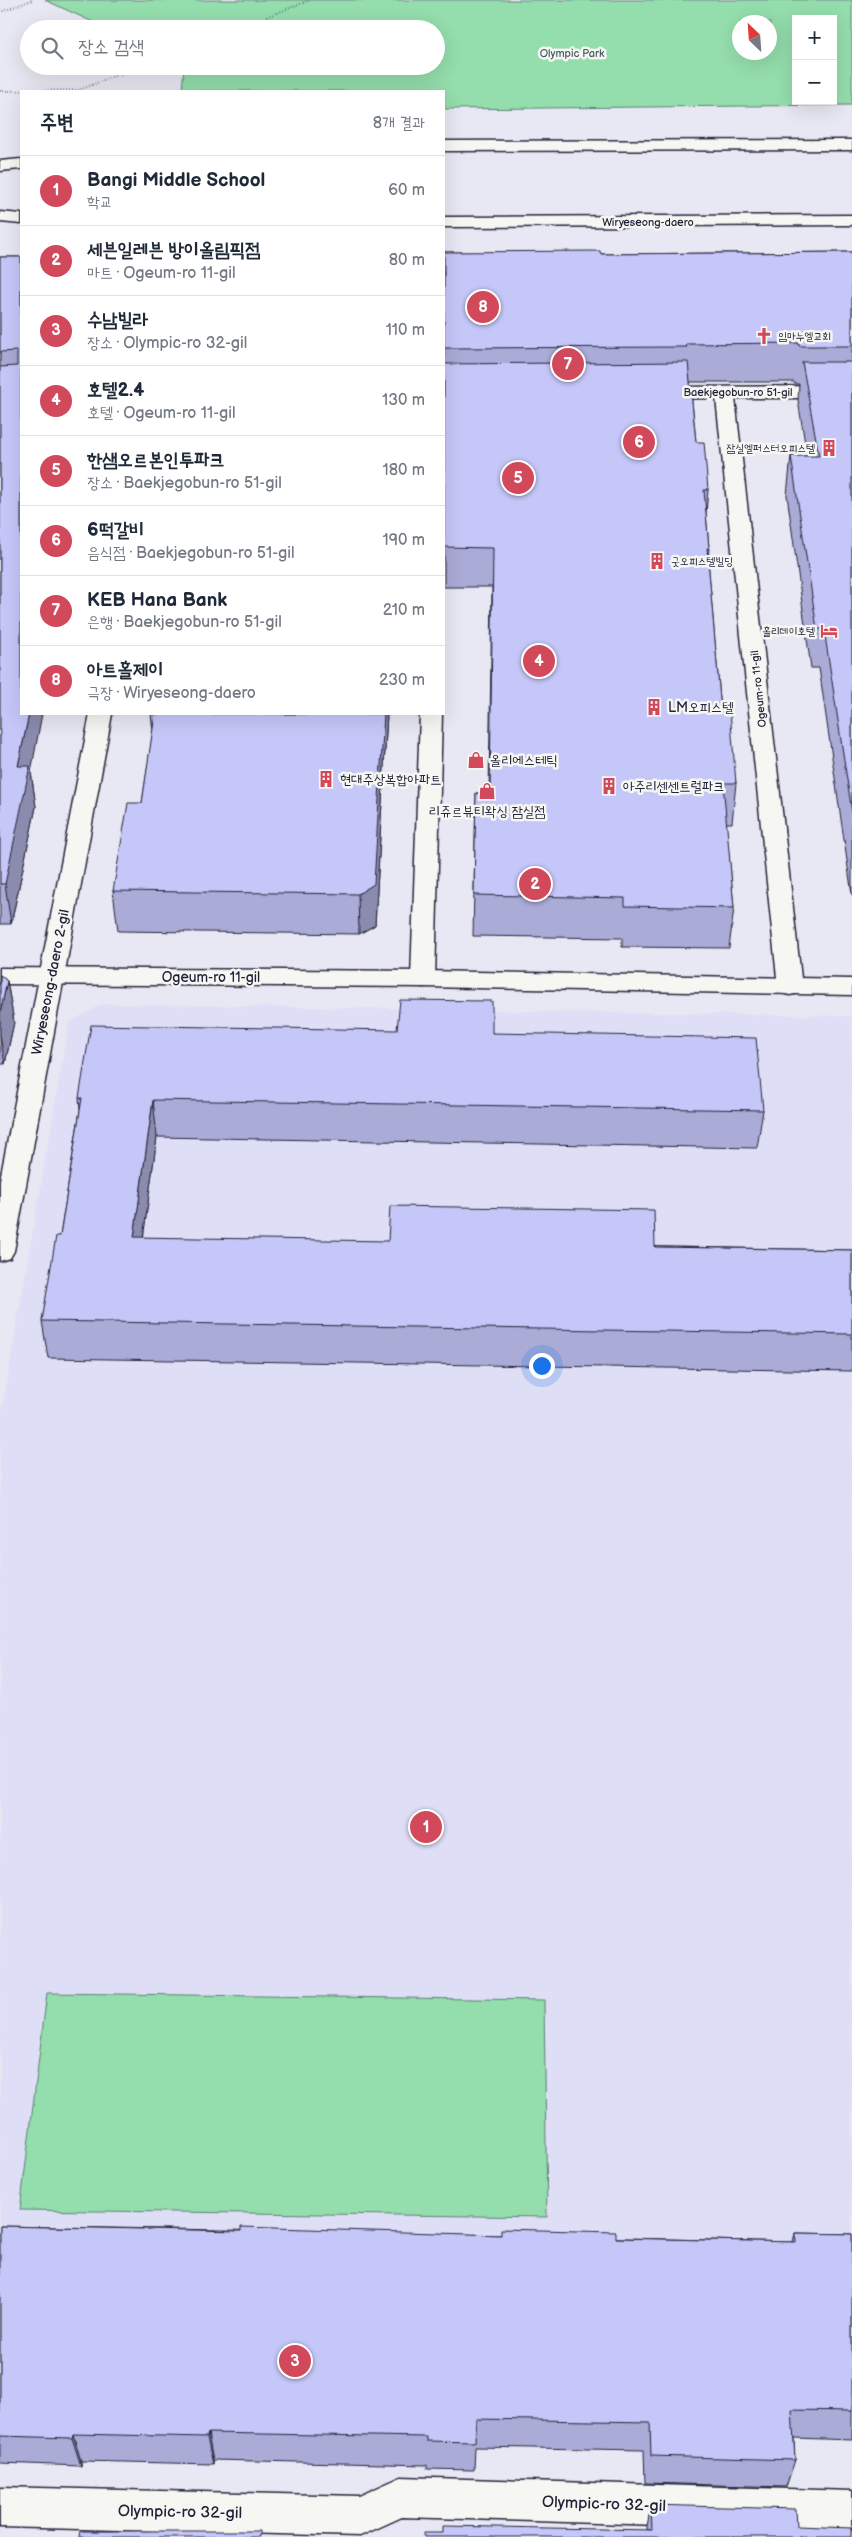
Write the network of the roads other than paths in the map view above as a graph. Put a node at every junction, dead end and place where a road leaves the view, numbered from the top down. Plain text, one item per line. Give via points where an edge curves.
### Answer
1 (852, 145) edge
2 (445, 146) edge
3 (0, 150) edge
4 (20, 150) edge
5 (20, 164) edge
6 (0, 166) edge
7 (0, 217) edge
8 (20, 219) edge
9 (20, 219) edge
10 (852, 220) edge
11 (0, 222) edge
12 (445, 222) edge
13 (725, 392) junction
14 (852, 392) edge
15 (638, 393) edge
16 (101, 715) edge
17 (431, 715) edge
18 (0, 976) edge
19 (50, 976) junction
20 (423, 979) junction
21 (790, 987) junction
22 (852, 987) edge
23 (0, 1251) edge
24 (0, 2507) edge
25 (852, 2511) edge
26 (360, 2526) edge

1 - 2 street
3 - 4 street
5 - 6 street
7 - 8 street
9 - 11 street
10 - 12 street, Wiryeseong-daero
13 - 14 street, Baekjegobun-ro 51-gil
13 - 15 street, Baekjegobun-ro 51-gil
13 - 21 street, Ogeum-ro 11-gil
16 - 19 street, Wiryeseong-daero 2-gil
17 - 20 street
18 - 19 street, Ogeum-ro 11-gil
19 - 20 street, Ogeum-ro 11-gil
19 - 23 street, Wiryeseong-daero 2-gil
20 - 21 street, Ogeum-ro 11-gil
21 - 22 street, Ogeum-ro 11-gil
24 - 26 street, Olympic-ro 32-gil
25 - 26 street, Olympic-ro 32-gil via 401,2497

